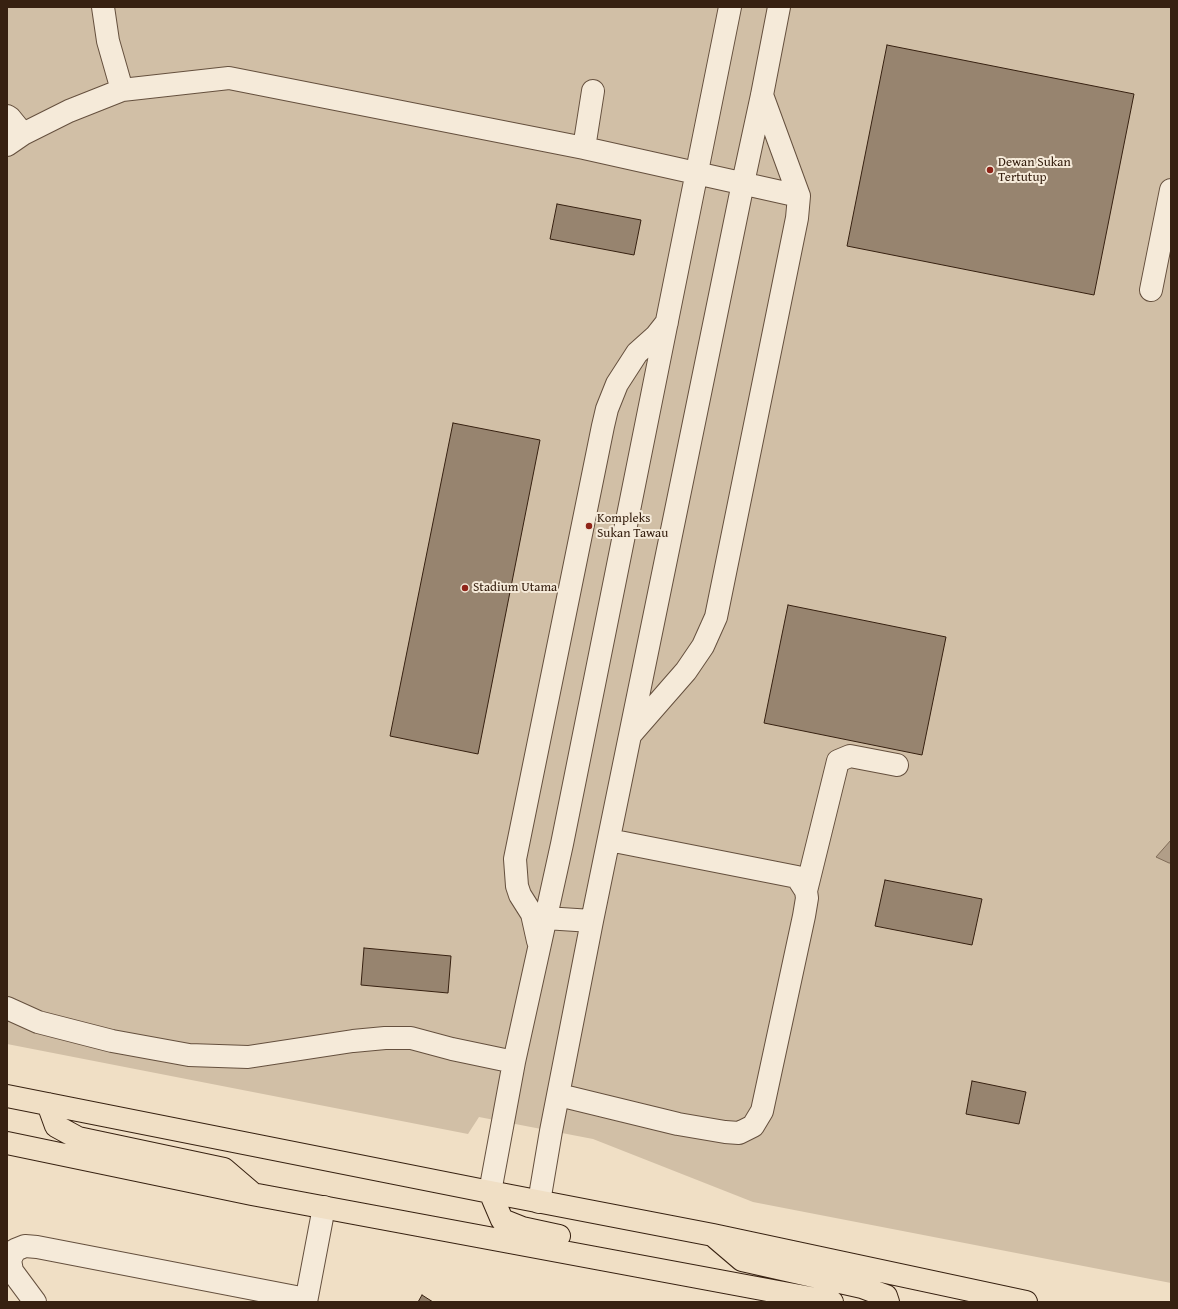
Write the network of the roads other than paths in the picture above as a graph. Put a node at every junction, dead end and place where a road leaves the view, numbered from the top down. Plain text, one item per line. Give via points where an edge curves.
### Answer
1 (103, 7) edge
2 (730, 7) edge
3 (779, 7) edge
4 (122, 90) junction
5 (593, 91) dead end
6 (762, 95) junction
7 (7, 116) edge
8 (15, 139) edge
9 (584, 148) junction
10 (697, 173) junction
11 (743, 183) junction
12 (1171, 190) edge
13 (799, 196) junction
14 (1151, 290) dead end
15 (667, 322) junction
16 (631, 735) junction
17 (896, 765) dead end
18 (610, 840) junction
19 (806, 890) junction
20 (545, 918) junction
21 (592, 921) junction
22 (540, 948) junction
23 (7, 1008) edge
24 (514, 1062) junction
25 (559, 1095) junction
26 (7, 1096) edge
27 (48, 1104) junction
28 (7, 1143) edge
29 (490, 1192) junction
30 (252, 1194) junction
31 (539, 1202) junction
32 (324, 1207) junction
33 (713, 1235) junction
34 (707, 1278) junction
35 (306, 1300) edge
36 (35, 1302) edge
37 (832, 1302) edge
38 (888, 1302) edge
39 (1026, 1302) edge

1 - 4 lane via 108,41
2 - 10 lane
3 - 6 lane
4 - 8 lane via 69,111
4 - 9 lane via 229,78
5 - 9 lane
6 - 11 lane
6 - 13 lane
7 - 8 lane via 10,118
9 - 10 lane
10 - 11 lane
10 - 15 lane
11 - 13 lane
11 - 16 lane
12 - 14 lane
13 - 16 lane via 797,218 716,617 703,646 686,672
15 - 20 lane
15 - 22 lane via 637,353 610,398 515,859 517,886 532,914
16 - 18 lane
17 - 19 lane via 850,756 838,760
18 - 19 lane via 798,877
18 - 21 lane
19 - 25 lane via 804,916 762,1111 753,1126 739,1132 724,1132 678,1124
20 - 21 lane
20 - 22 lane
21 - 25 lane
22 - 24 lane
23 - 24 lane via 38,1022 189,1055 248,1057 385,1038 411,1038
24 - 29 lane
25 - 31 lane
26 - 27 main road
27 - 29 main road
27 - 30 main road via 56,1126 78,1138 224,1169
28 - 30 main road
29 - 31 main road
29 - 34 main road via 502,1220 522,1228 680,1261
30 - 32 main road
31 - 33 main road
32 - 34 main road
32 - 35 lane
33 - 38 main road via 742,1260 862,1287 886,1296
33 - 39 main road
34 - 37 main road
35 - 36 lane via 25,1246 15,1250 10,1260 12,1271

